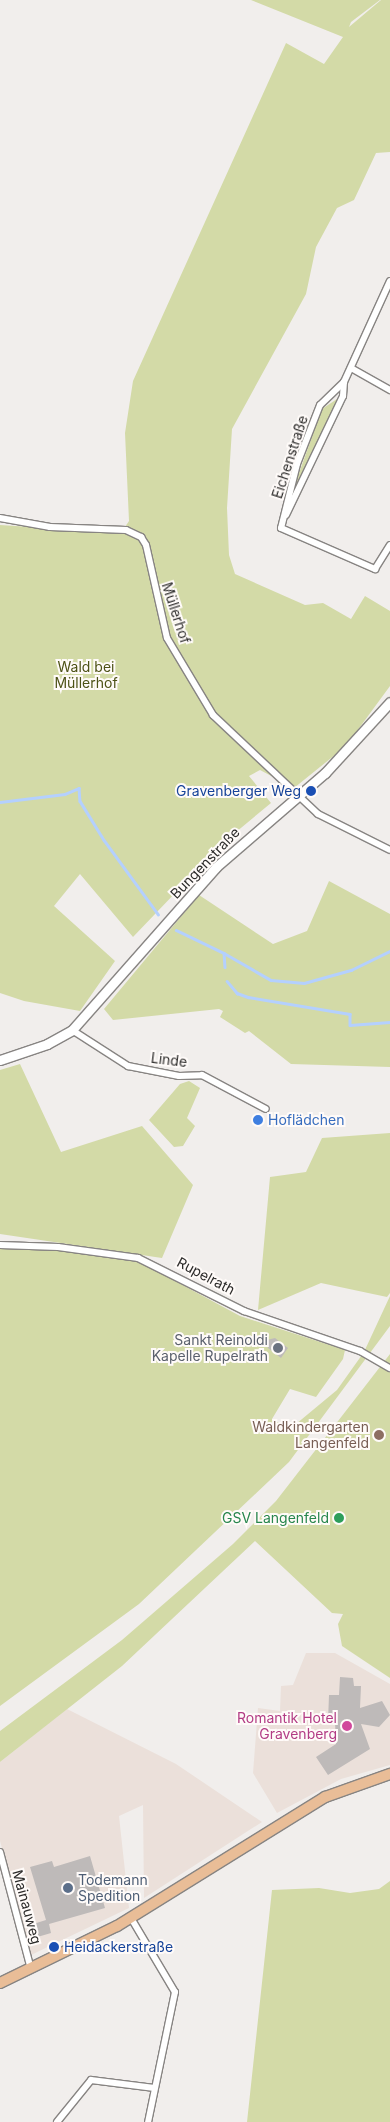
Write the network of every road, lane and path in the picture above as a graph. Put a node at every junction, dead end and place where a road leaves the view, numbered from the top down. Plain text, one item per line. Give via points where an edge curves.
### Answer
1 (390, 281) edge
2 (351, 368) junction
3 (344, 382) junction
4 (390, 390) edge
5 (0, 518) edge
6 (283, 519) junction
7 (390, 545) edge
8 (390, 702) edge
9 (298, 796) junction
10 (390, 850) edge
11 (72, 1030) junction
12 (0, 1060) edge
13 (266, 1109) dead end
14 (0, 1245) edge
15 (390, 1368) edge
16 (390, 1774) edge
17 (0, 1852) edge
18 (131, 1918) junction
19 (31, 1969) junction
20 (0, 1984) edge
21 (154, 2088) junction
22 (57, 2122) edge
23 (148, 2122) edge

1 - 2 street, Eichenstraße
2 - 3 street, Eichenstraße
2 - 4 street
3 - 6 street, Eichenstraße via 343,396
3 - 6 street, Eichenstraße via 320,405 297,464
5 - 9 street, Müllerhof via 50,527 126,530 143,540 167,638 187,676 213,715
6 - 7 street, Eichenstraße via 283,532 374,569
8 - 9 main road, Bungenstraße via 358,740
9 - 10 street via 329,822
9 - 11 main road, Bungenstraße via 216,867
11 - 12 main road, Bungenstraße via 47,1044
11 - 13 street, Linde via 128,1066 179,1076 202,1075
14 - 15 street, Rupelrath via 58,1247 138,1258 244,1311 360,1351
16 - 18 main road via 335,1793 287,1819
17 - 19 street, Mainauweg
18 - 19 main road
18 - 21 street via 175,1992
19 - 20 main road
21 - 22 street via 91,2080
21 - 23 street

